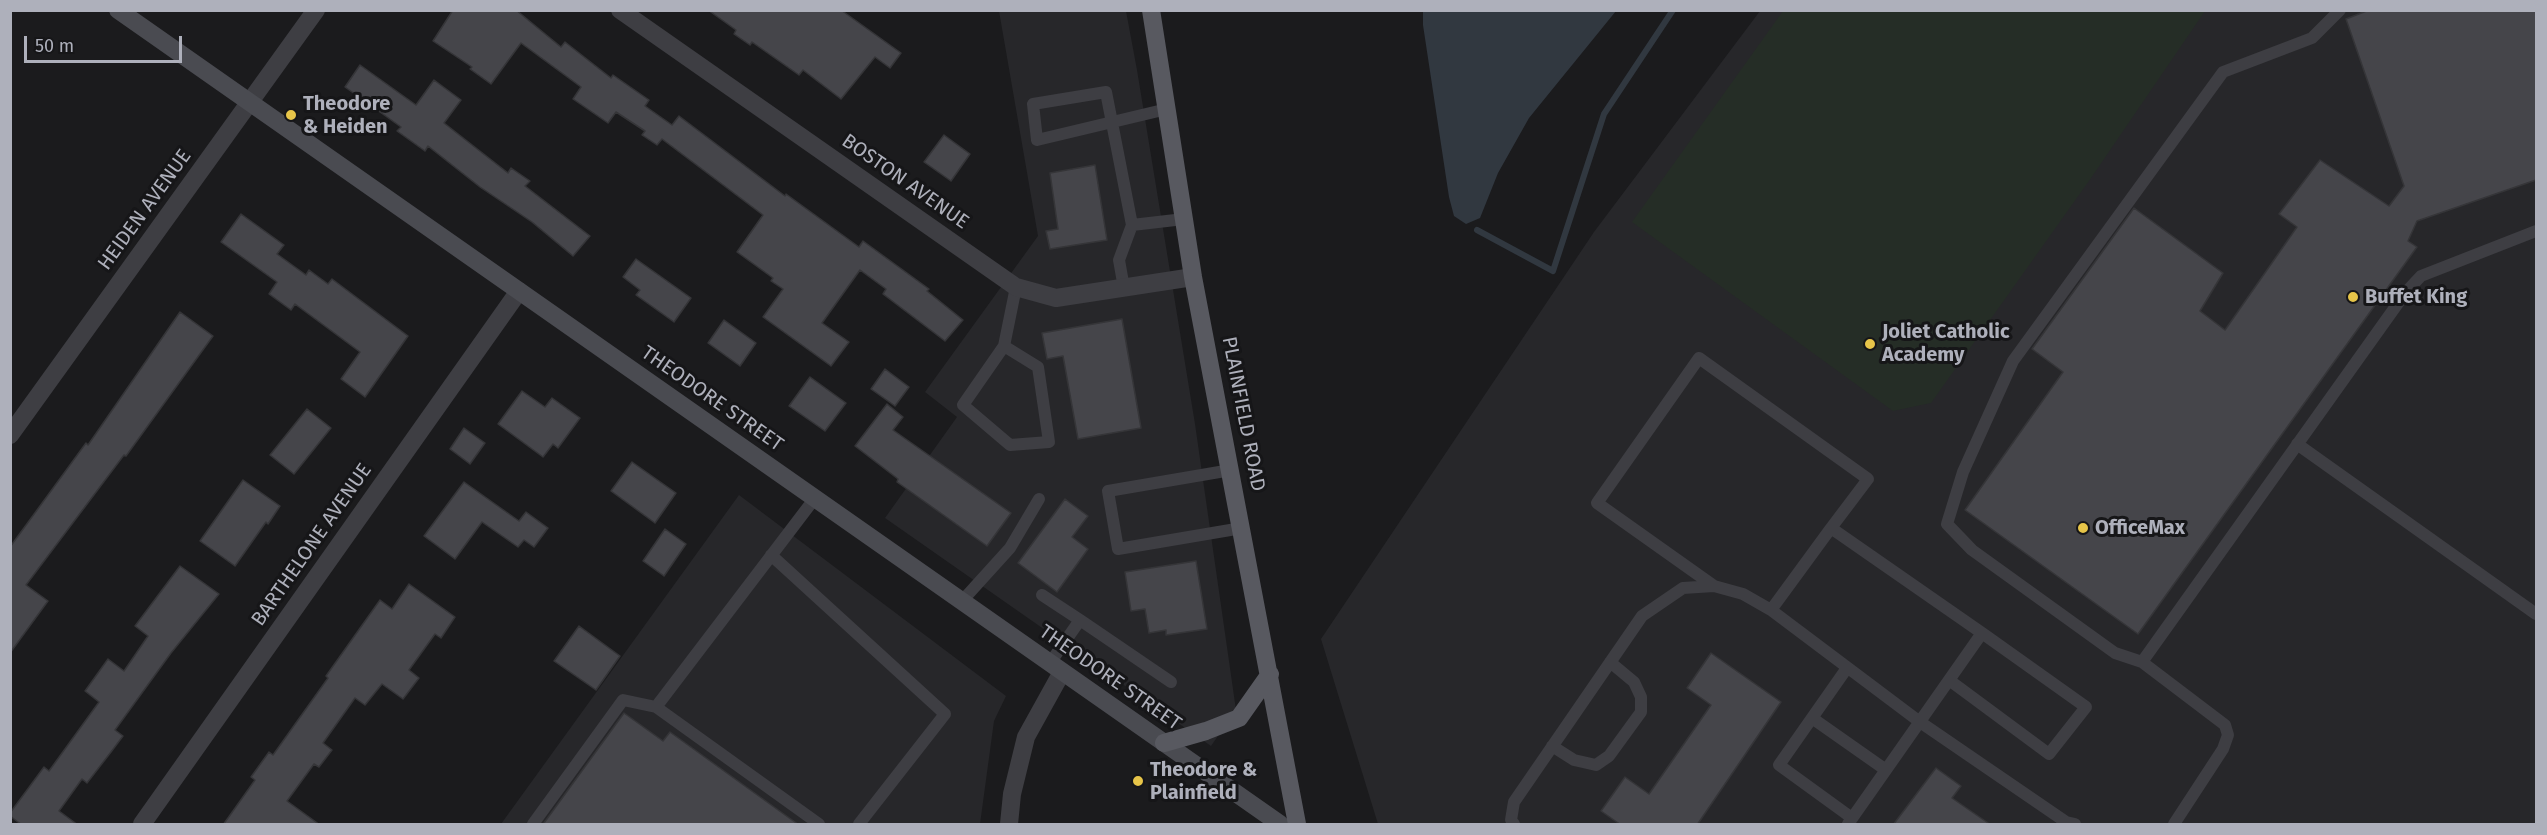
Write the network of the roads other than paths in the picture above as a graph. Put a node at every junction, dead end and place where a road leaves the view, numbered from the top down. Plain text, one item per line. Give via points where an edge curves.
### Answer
1 (118, 10) edge
2 (316, 10) edge
3 (620, 10) edge
4 (1151, 10) edge
5 (2340, 10) edge
6 (250, 103) junction
7 (1167, 109) junction
8 (1114, 122) junction
9 (1184, 219) junction
10 (1132, 225) junction
11 (2536, 231) edge
12 (1193, 277) junction
13 (1016, 287) junction
14 (1124, 288) junction
15 (519, 291) junction
16 (1004, 346) junction
17 (10, 435) edge
18 (2297, 444) junction
19 (1231, 471) junction
20 (814, 498) junction
21 (1039, 499) dead end
22 (1242, 528) junction
23 (1832, 528) junction
24 (771, 555) junction
25 (1714, 586) junction
26 (1042, 595) dead end
27 (962, 601) junction
28 (1771, 610) junction
29 (2536, 614) edge
30 (1080, 620) junction
31 (1982, 633) junction
32 (1610, 662) junction
33 (2142, 662) junction
34 (1056, 667) junction
35 (1847, 668) junction
36 (1270, 674) junction
37 (1949, 680) junction
38 (1171, 682) dead end
39 (656, 707) junction
40 (1812, 718) junction
41 (1920, 722) junction
42 (1164, 743) junction
43 (1552, 746) junction
44 (1886, 770) junction
45 (1850, 821) edge
46 (142, 825) edge
47 (533, 825) edge
48 (819, 825) edge
49 (859, 825) edge
50 (1009, 825) edge
51 (1280, 825) edge
52 (1297, 825) edge
53 (1514, 825) edge
54 (2075, 825) edge
55 (2174, 825) edge

1 - 6 main road, THEODORE STREET
2 - 6 street, HEIDEN AVENUE
3 - 13 street, BOSTON AVENUE
4 - 7 main road, PLAINFIELD ROAD
5 - 33 lane via 2312,38 2223,72 2013,361 1963,472 1947,524 1972,550 2115,653
6 - 15 main road, THEODORE STREET
6 - 17 street, HEIDEN AVENUE
7 - 8 lane
7 - 9 main road, PLAINFIELD ROAD
8 - 8 lane via 1106,92 1034,104 1036,140
8 - 10 lane
9 - 10 lane
9 - 12 main road, PLAINFIELD ROAD
10 - 14 lane via 1119,260
11 - 18 lane via 2421,276
12 - 14 street, BOSTON AVENUE
12 - 19 main road, PLAINFIELD ROAD
13 - 14 street, BOSTON AVENUE via 1056,298
13 - 16 lane
15 - 20 main road, THEODORE STREET
15 - 46 street, BARTHELONE AVENUE
16 - 16 lane via 963,405 1010,445 1049,442 1038,367
18 - 29 lane
18 - 33 lane
19 - 22 main road, PLAINFIELD ROAD
19 - 22 lane via 1108,491 1118,549
20 - 24 lane
20 - 27 main road, THEODORE STREET
21 - 27 lane via 1010,548
22 - 36 main road, PLAINFIELD ROAD
23 - 25 lane via 1868,479 1699,358 1597,503
23 - 28 lane
23 - 31 lane
24 - 39 lane
24 - 49 lane via 945,714
25 - 28 lane via 1743,594
25 - 32 lane via 1683,588 1642,616
26 - 30 lane
27 - 34 main road, THEODORE STREET
28 - 35 lane
30 - 34 lane
30 - 38 lane
31 - 37 lane
31 - 37 lane via 2085,707 2049,754
32 - 43 lane
32 - 43 lane via 1634,682 1641,697 1641,712 1609,756 1596,765 1574,760
33 - 55 lane via 2224,725 2228,735
34 - 42 main road, THEODORE STREET
34 - 50 street via 1026,737
35 - 40 lane
35 - 41 lane
36 - 42 main road via 1239,718
36 - 52 main road, PLAINFIELD ROAD
37 - 41 lane
39 - 47 lane via 623,700
39 - 48 lane
40 - 44 lane
40 - 45 lane via 1779,765
41 - 44 lane
41 - 54 lane
42 - 51 main road, THEODORE STREET
43 - 53 lane via 1514,802
44 - 45 lane

